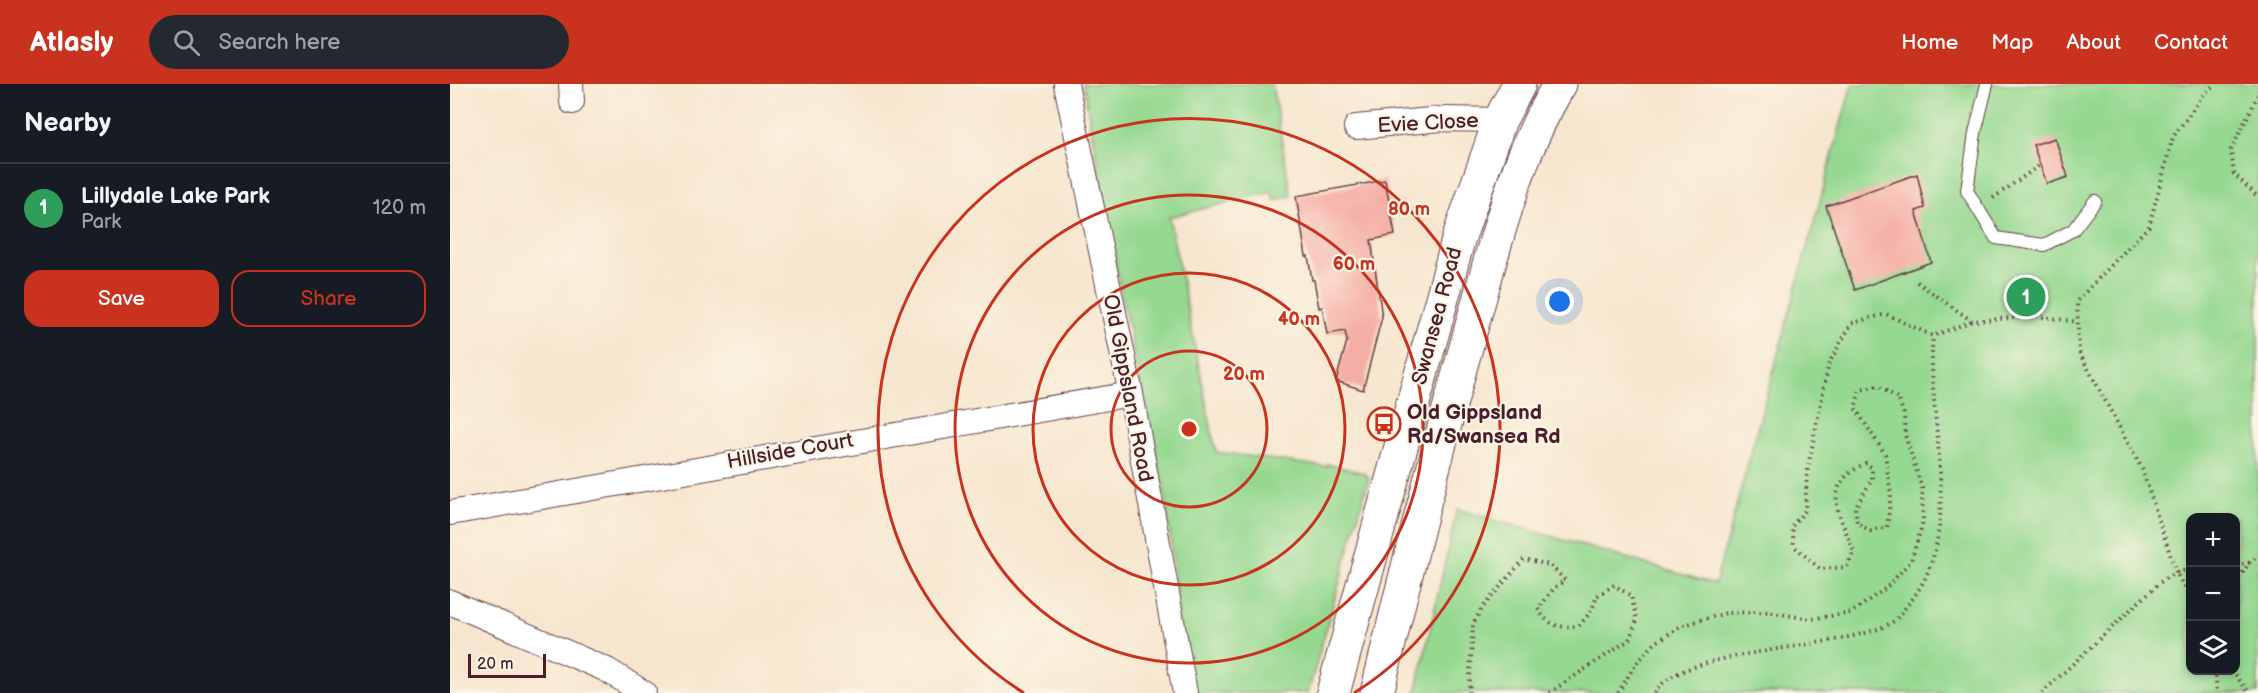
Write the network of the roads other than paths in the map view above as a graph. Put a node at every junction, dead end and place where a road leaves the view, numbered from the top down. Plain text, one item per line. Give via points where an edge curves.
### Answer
1 (1066, 84) edge
2 (1519, 84) edge
3 (1560, 84) edge
4 (1987, 84) edge
5 (1500, 120) junction
6 (1356, 127) dead end
7 (2095, 201) dead end
8 (1131, 394) junction
9 (450, 513) edge
10 (450, 602) edge
11 (644, 693) edge
12 (1185, 693) edge
13 (1333, 693) edge
14 (1377, 693) edge

1 - 8 street, Old Gippsland Road
2 - 5 main road, Swansea Road
3 - 14 main road, Swansea Road via 1531,140 1503,216 1420,515
4 - 7 lane via 1967,192 1996,238 2044,245 2073,230
5 - 6 street, Evie Close via 1442,119
5 - 13 main road, Swansea Road via 1459,237
8 - 9 street, Hillside Court
8 - 12 street, Old Gippsland Road
10 - 11 street via 607,670

